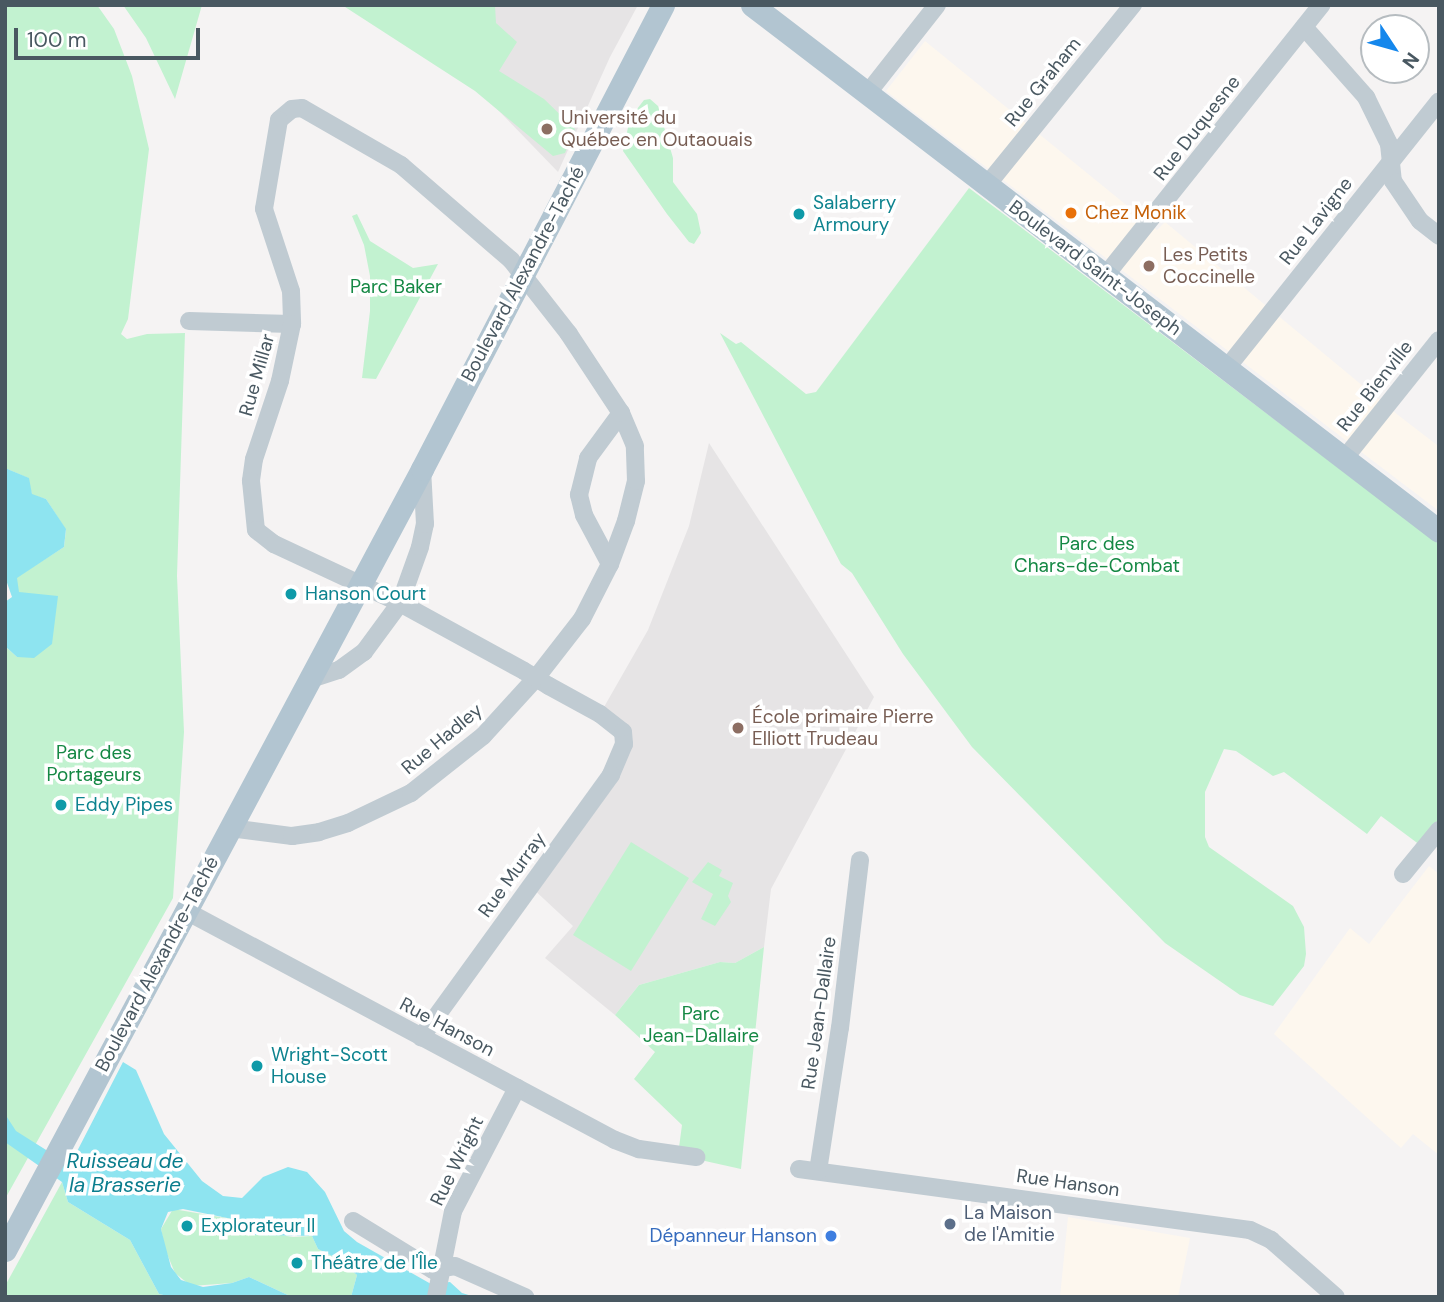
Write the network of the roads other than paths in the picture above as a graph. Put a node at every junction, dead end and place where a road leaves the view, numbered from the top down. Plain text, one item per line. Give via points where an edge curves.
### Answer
1 (663, 5) edge
2 (752, 5) edge
3 (937, 5) edge
4 (1133, 5) edge
5 (1321, 5) edge
6 (1304, 27) junction
7 (867, 94) junction
8 (1439, 101) edge
9 (1390, 162) junction
10 (987, 185) junction
11 (1439, 236) edge
12 (521, 274) junction
13 (1105, 276) junction
14 (189, 321) dead end
15 (292, 324) junction
16 (1439, 340) edge
17 (1226, 369) junction
18 (621, 413) junction
19 (1344, 459) junction
20 (422, 469) junction
21 (1439, 531) edge
22 (610, 564) junction
23 (360, 584) junction
24 (400, 603) junction
25 (536, 678) junction
26 (310, 679) junction
27 (622, 732) joint
28 (230, 828) junction
29 (1439, 830) edge
30 (860, 860) dead end
31 (1403, 874) dead end
32 (186, 911) junction
33 (421, 1037) junction
34 (517, 1088) junction
35 (696, 1157) dead end
36 (799, 1169) dead end
37 (818, 1171) junction
38 (354, 1221) dead end
39 (5, 1250) edge
40 (1314, 1280) junction
41 (439, 1281) edge
42 (526, 1297) edge
43 (1322, 1297) edge
44 (1336, 1297) edge

1 - 12 main road, Boulevard Alexandre-Taché
2 - 7 main road, Boulevard Saint-Joseph
3 - 7 street
4 - 10 street, Rue Graham
5 - 6 street, Rue Duquesne
6 - 9 street via 1366,97 1389,144
6 - 13 street, Rue Duquesne
7 - 10 main road, Boulevard Saint-Joseph
8 - 9 street, Rue Lavigne
9 - 11 street via 1393,181 1409,206
9 - 17 street, Rue Lavigne
10 - 13 main road, Boulevard Saint-Joseph
12 - 15 street, Rue Millar via 511,260 401,165 309,111 292,109 275,129 264,209 288,281
12 - 18 street, Rue Hadley via 569,334
12 - 20 main road, Boulevard Alexandre-Taché
13 - 17 main road, Boulevard Saint-Joseph
14 - 15 street
15 - 23 street, Rue Millar via 283,371 254,459 253,524 274,544
16 - 19 street, Rue Bienville
17 - 19 main road, Boulevard Saint-Joseph
18 - 22 street, Rue Hadley via 635,446 637,472 626,522
18 - 22 street via 588,458 579,495 584,515
19 - 21 main road, Boulevard Saint-Joseph
20 - 23 main road, Boulevard Alexandre-Taché
20 - 24 street via 425,524
22 - 25 street, Rue Hadley via 582,619
23 - 24 street, Rue Millar
23 - 26 main road, Boulevard Alexandre-Taché
24 - 25 street, Rue Millar
24 - 26 street via 364,653 339,670
25 - 27 street, Rue Millar via 600,713
25 - 28 street, Rue Hadley via 483,736 411,793 380,811 319,832 292,836
26 - 28 main road, Boulevard Alexandre-Taché
27 - 33 street, Rue Murray via 624,744 611,775
28 - 32 main road, Boulevard Alexandre-Taché
29 - 31 street
30 - 37 street, Rue Jean-Dallaire
32 - 33 street, Rue Hanson
32 - 39 main road, Boulevard Alexandre-Taché
33 - 34 street, Rue Hanson
34 - 35 street, Rue Hanson via 631,1147
34 - 41 street, Rue Wright via 453,1211
36 - 37 street, Rue Hanson
37 - 40 street, Rue Hanson via 1250,1230 1271,1240
38 - 41 street via 433,1270
40 - 43 street, Rue Hanson
40 - 44 street, Rue Hanson
41 - 42 street via 455,1266

